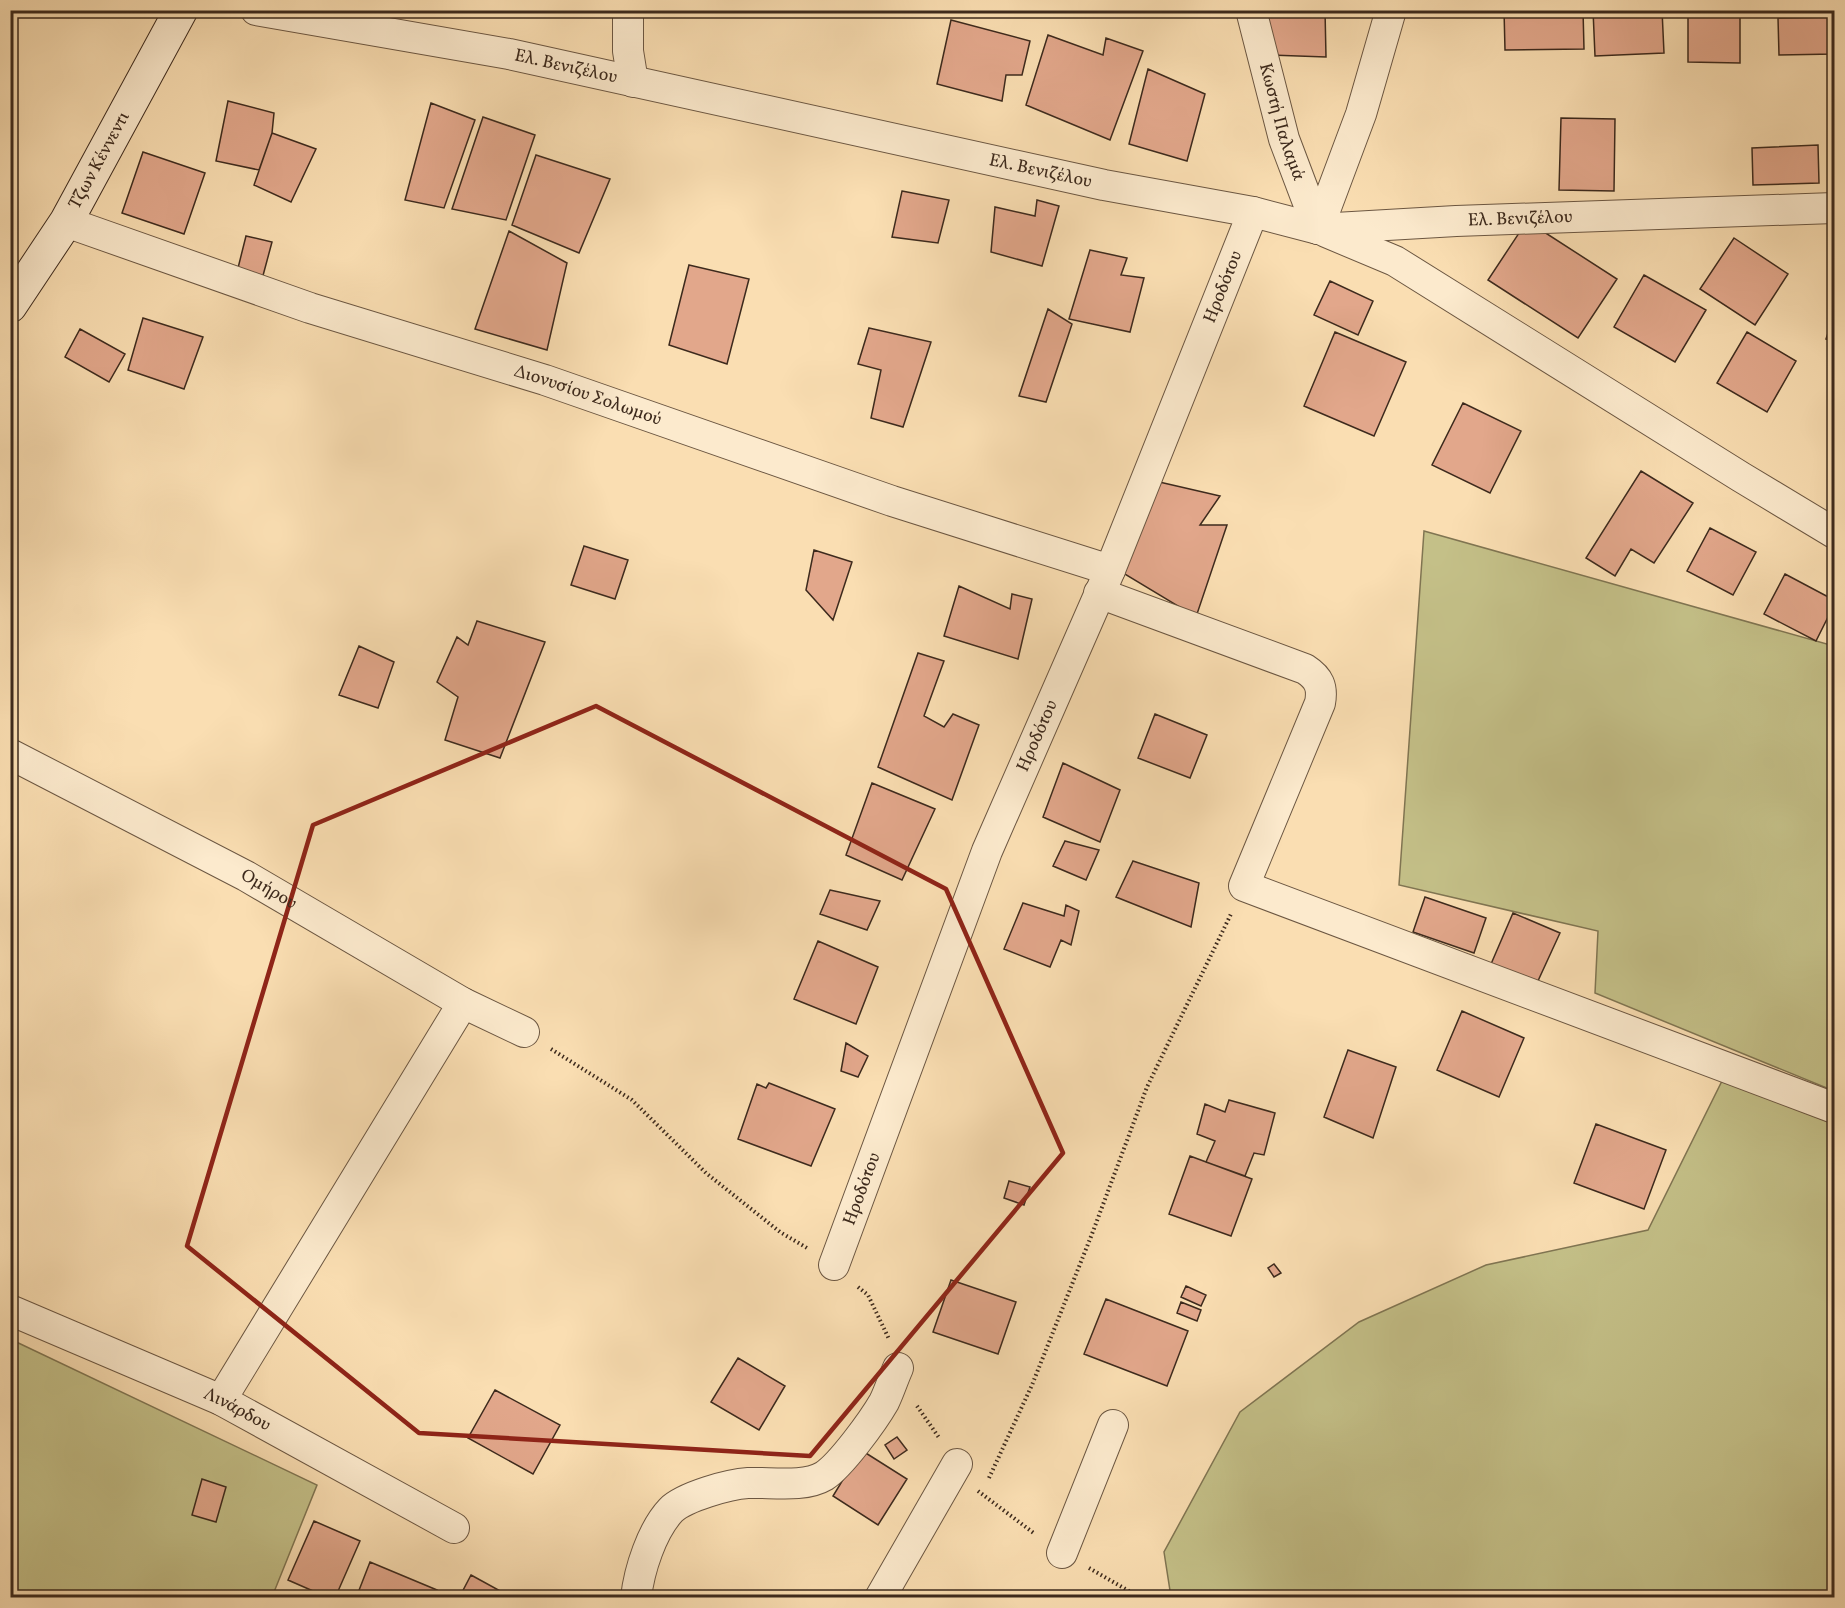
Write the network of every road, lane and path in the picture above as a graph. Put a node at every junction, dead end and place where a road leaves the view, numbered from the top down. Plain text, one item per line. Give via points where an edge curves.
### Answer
1 (182, 10) edge
2 (256, 10) edge
3 (628, 10) edge
4 (1251, 10) edge
5 (1391, 10) edge
6 (633, 82) junction
7 (1834, 208) edge
8 (1253, 212) junction
9 (66, 222) junction
10 (1318, 229) junction
11 (13, 297) edge
12 (1834, 533) edge
13 (1105, 581) junction
14 (10, 754) edge
15 (1245, 886) junction
16 (463, 1003) junction
17 (524, 1032) joint
18 (1834, 1108) edge
19 (834, 1264) junction
20 (10, 1310) edge
21 (898, 1368) junction
22 (221, 1400) junction
23 (1113, 1425) dead end
24 (957, 1464) junction
25 (981, 1495) junction
26 (454, 1528) dead end
27 (1062, 1553) junction
28 (636, 1598) edge
29 (880, 1598) edge
30 (1141, 1598) edge

1 - 9 street, Τζων Κέννεντι
2 - 6 street, Ελ. Βενιζέλου via 509,54
3 - 6 street
4 - 10 street, Κωστή Παλαμά via 1284,139
5 - 10 street via 1361,114
6 - 8 street, Ελ. Βενιζέλου via 1104,185
7 - 10 street, Ελ. Βενιζέλου
8 - 10 street, Ελ. Βενιζέλου
8 - 13 street, Ηροδότου
9 - 11 street, Τζων Κέννεντι
9 - 13 street, Διονυσίου Σολωμού via 310,308 545,380 892,501
10 - 12 street via 1395,261
13 - 15 street, Διονυσίου Σολωμού via 1305,669 1320,683 1320,703
13 - 19 street, Ηροδότου via 987,851
14 - 16 street, Ομήρου via 246,876
15 - 18 street
15 - 25 path via 1147,1087 1032,1385
16 - 17 street, Ομήρου
16 - 22 street
17 - 19 path via 632,1100 706,1173 780,1232
19 - 21 path via 868,1295 891,1343
20 - 22 street, Λινάρδου
21 - 24 path via 904,1387
21 - 28 street via 884,1401 840,1462 823,1477 790,1485 747,1483 705,1492 672,1509 655,1533
22 - 26 street, Λινάρδου
23 - 27 street
24 - 25 path
24 - 29 street
25 - 27 path
27 - 30 path

